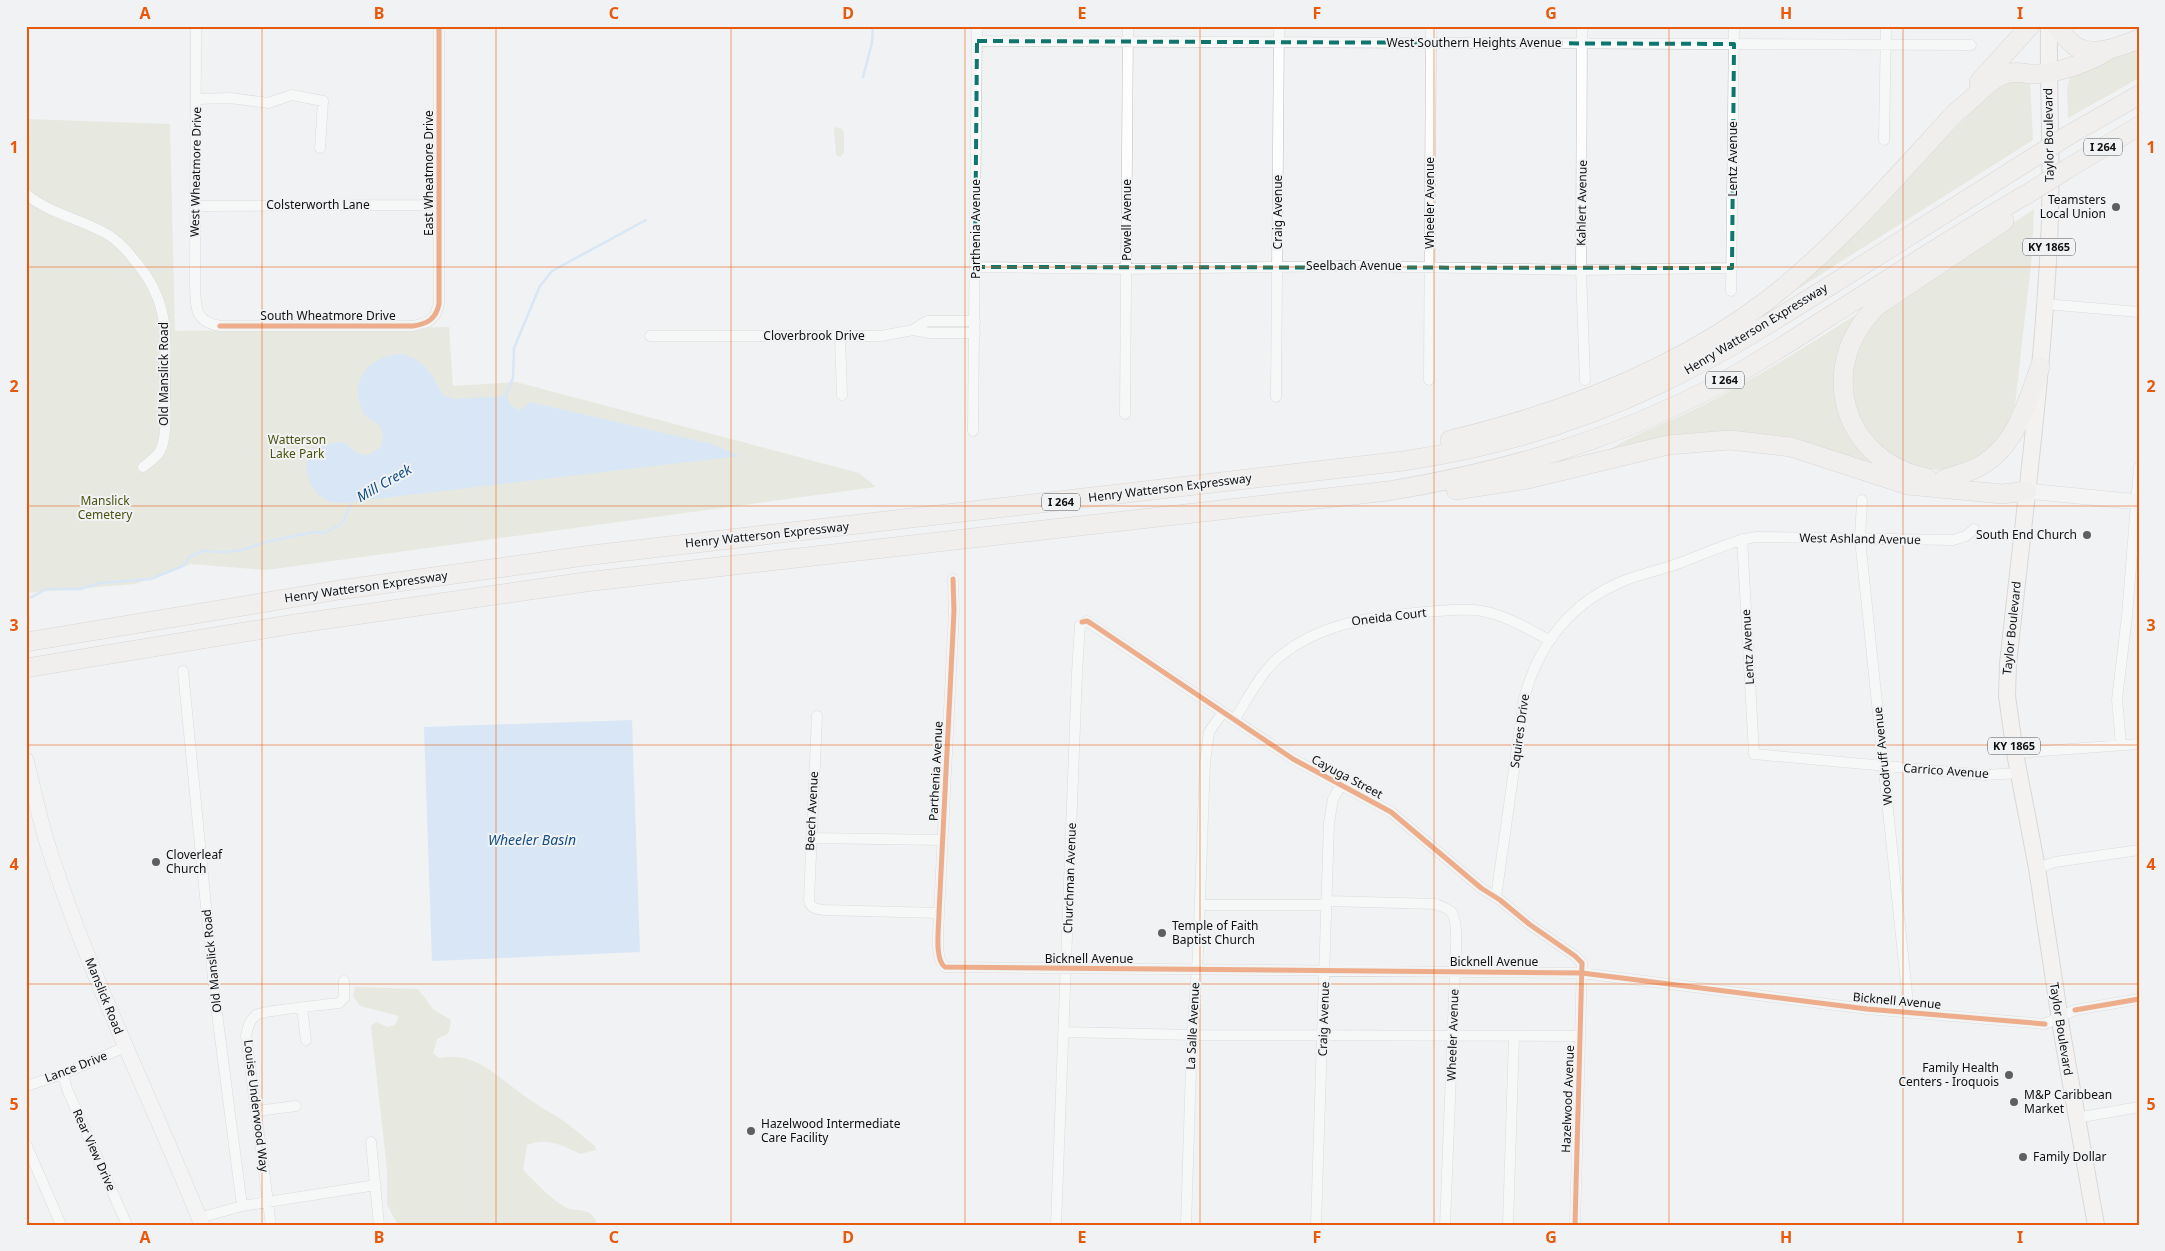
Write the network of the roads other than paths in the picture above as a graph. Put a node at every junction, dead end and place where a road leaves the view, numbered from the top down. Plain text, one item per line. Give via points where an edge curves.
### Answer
1 (196, 26) edge
2 (439, 26) edge
3 (977, 26) edge
4 (1128, 26) edge
5 (1279, 26) edge
6 (1431, 26) edge
7 (1582, 26) edge
8 (1734, 26) edge
9 (1886, 26) edge
10 (2030, 26) edge
11 (2049, 26) edge
12 (2056, 26) edge
13 (2139, 38) edge
14 (977, 41) junction
15 (1128, 41) junction
16 (1279, 42) junction
17 (1431, 43) junction
18 (1582, 43) junction
19 (1734, 44) junction
20 (1886, 45) junction
21 (1971, 45) dead end
22 (2109, 49) junction
23 (2048, 72) junction
24 (2139, 95) edge
25 (197, 99) junction
26 (1956, 112) junction
27 (2139, 126) edge
28 (1884, 140) dead end
29 (320, 148) dead end
30 (2029, 193) junction
31 (26, 194) edge
32 (439, 205) junction
33 (197, 206) junction
34 (1278, 266) junction
35 (1430, 266) junction
36 (976, 267) junction
37 (1732, 268) junction
38 (1127, 269) junction
39 (1581, 270) junction
40 (1731, 291) dead end
41 (2045, 304) junction
42 (2139, 312) edge
43 (201, 317) joint
44 (433, 318) joint
45 (975, 321) junction
46 (913, 330) junction
47 (975, 333) junction
48 (650, 336) dead end
49 (840, 337) junction
50 (2040, 367) junction
51 (1429, 380) dead end
52 (1585, 380) dead end
53 (842, 395) dead end
54 (1276, 397) dead end
55 (1124, 414) dead end
56 (973, 431) dead end
57 (1361, 465) junction
58 (143, 467) dead end
59 (2139, 467) edge
60 (1944, 479) junction
61 (1388, 491) junction
62 (2027, 491) junction
63 (1862, 500) dead end
64 (2137, 502) edge
65 (1974, 529) dead end
66 (1742, 539) junction
67 (1860, 539) junction
68 (953, 579) dead end
69 (1082, 622) joint
70 (1549, 640) junction
71 (26, 642) edge
72 (26, 668) edge
73 (183, 671) dead end
74 (1222, 712) junction
75 (817, 716) dead end
76 (1234, 720) junction
77 (2139, 744) edge
78 (2121, 745) junction
79 (2015, 753) junction
80 (1754, 754) joint
81 (26, 760) edge
82 (1884, 766) junction
83 (2019, 772) junction
84 (1341, 785) junction
85 (811, 838) junction
86 (942, 840) junction
87 (2139, 850) edge
88 (2037, 868) junction
89 (1496, 897) junction
90 (1327, 903) junction
91 (1200, 905) junction
92 (939, 913) junction
93 (940, 963) joint
94 (1066, 969) junction
95 (1196, 969) junction
96 (1326, 970) junction
97 (1455, 972) junction
98 (1582, 973) junction
99 (344, 981) dead end
100 (2139, 999) edge
101 (302, 1008) junction
102 (1909, 1013) junction
103 (2059, 1017) junction
104 (1064, 1032) junction
105 (1323, 1034) junction
106 (1192, 1035) junction
107 (1453, 1035) junction
108 (1514, 1036) junction
109 (1580, 1036) junction
110 (306, 1040) dead end
111 (125, 1048) junction
112 (63, 1074) junction
113 (26, 1086) edge
114 (296, 1106) dead end
115 (2139, 1107) edge
116 (257, 1111) junction
117 (2076, 1118) junction
118 (371, 1142) dead end
119 (26, 1144) edge
120 (376, 1184) junction
121 (268, 1203) junction
122 (242, 1206) junction
123 (201, 1221) edge
124 (61, 1225) edge
125 (126, 1225) edge
126 (271, 1225) edge
127 (378, 1225) edge
128 (1056, 1225) edge
129 (1186, 1225) edge
130 (1316, 1225) edge
131 (1445, 1225) edge
132 (1508, 1225) edge
133 (1575, 1225) edge
134 (2096, 1225) edge

1 - 25 street, West Wheatmore Drive
2 - 32 street, East Wheatmore Drive
3 - 14 street, Parthenia Avenue
4 - 15 street, Powell Avenue
5 - 16 street, Craig Avenue
6 - 17 street, Wheeler Avenue
7 - 18 street, Kahlert Avenue
8 - 19 street, Lentz Avenue
9 - 20 street
10 - 26 highway via 1965,97
11 - 23 main road, Taylor Boulevard / KY 1865
12 - 22 highway via 2084,50
13 - 22 highway
14 - 15 street, West Southern Heights Avenue
14 - 36 street, Parthenia Avenue
15 - 16 street, West Southern Heights Avenue
15 - 38 street, Powell Avenue
16 - 17 street, West Southern Heights Avenue
16 - 34 street, Craig Avenue
17 - 18 street, West Southern Heights Avenue
17 - 35 street, Wheeler Avenue
18 - 19 street, West Southern Heights Avenue
18 - 39 street, Kahlert Avenue
19 - 20 street, West Southern Heights Avenue
19 - 37 street, Lentz Avenue
20 - 21 street, West Southern Heights Avenue
20 - 28 street
22 - 23 highway via 2102,55
23 - 26 highway via 2005,74 1995,78
23 - 41 main road, Taylor Boulevard / KY 1865 via 2050,198
24 - 57 highway, Henry Watterson Expressway / I 264, bridge via 2028,160 1769,324 1658,385 1525,435 1439,456
25 - 29 street via 230,98 268,103 292,95 323,101
25 - 33 street, West Wheatmore Drive
26 - 57 highway via 1820,255 1770,298 1701,345 1649,373 1579,402 1485,432 1399,450
27 - 30 highway, Henry Watterson Expressway / I 264, bridge
30 - 60 highway via 2025,206 1878,305 1858,327 1846,353 1842,375 1844,398 1853,424 1868,446 1904,471 1926,478
30 - 61 highway, Henry Watterson Expressway / I 264 via 1746,368 1662,412 1552,454 1493,471
31 - 58 street, Old Manslick Road via 114,238 142,269 158,296 165,332 164,430 160,451
32 - 33 street, Colsterworth Lane
32 - 44 street, East Wheatmore Drive via 439,304
33 - 43 street, West Wheatmore Drive via 195,283 196,308
34 - 35 street, Seelbach Avenue
34 - 38 street, Seelbach Avenue
34 - 54 street, Craig Avenue
35 - 39 street, Seelbach Avenue
35 - 51 street, Wheeler Avenue
36 - 38 street, Seelbach Avenue
36 - 45 street, Parthenia Avenue
37 - 39 street, Seelbach Avenue
37 - 40 street, Lentz Avenue
38 - 55 street, Powell Avenue
39 - 52 street, Kahlert Avenue
41 - 42 street
41 - 50 main road, Taylor Boulevard / KY 1865
43 - 44 street, South Wheatmore Drive via 226,326 413,326
45 - 46 street, Cloverbrook Drive via 927,321
45 - 47 street, Parthenia Avenue
46 - 47 street
46 - 49 street, Cloverbrook Drive via 881,336
47 - 56 street, Parthenia Avenue
48 - 49 street, Cloverbrook Drive
49 - 53 street
50 - 60 highway via 2021,419 2002,449 1975,469
50 - 62 main road, Taylor Boulevard / KY 1865
57 - 71 highway, Henry Watterson Expressway / I 264 via 592,555 329,591
59 - 64 street
60 - 62 highway via 2008,485
61 - 62 highway via 1438,492 1498,485 1668,445 1730,440 1791,447 1908,485 2002,494
61 - 72 highway, Henry Watterson Expressway / I 264 via 585,582 313,621
62 - 64 main road
62 - 79 main road, Taylor Boulevard / KY 1865 via 2007,683
63 - 67 street, Woodruff Avenue
64 - 78 street via 2117,700
65 - 67 street, West Ashland Avenue via 1953,540
66 - 67 street, West Ashland Avenue
66 - 70 street, Squires Drive via 1609,588 1580,606
66 - 80 street, Lentz Avenue
67 - 82 street, Woodruff Avenue
68 - 86 street, Parthenia Avenue
69 - 74 street, Cayuga Street via 1092,624
69 - 94 street, Churchman Avenue via 1076,673
70 - 76 street, Oneida Court via 1503,616 1472,610 1349,621 1314,635 1279,657 1263,673
70 - 89 street, Squires Drive via 1536,661 1524,699
73 - 122 street, Old Manslick Road via 215,998
74 - 76 street, Cayuga Street
74 - 91 street, La Salle Avenue via 1209,732 1204,762
75 - 85 street, Beech Avenue
76 - 84 street, Cayuga Street via 1293,759
77 - 78 street
78 - 79 street
79 - 83 main road, Taylor Boulevard / KY 1865
80 - 82 street, Carrico Avenue
81 - 111 main road, Manslick Road via 49,851
82 - 83 street, Carrico Avenue via 1985,775
82 - 102 street, Woodruff Avenue
83 - 88 main road, Taylor Boulevard / KY 1865
84 - 89 street, Cayuga Street via 1391,812
84 - 90 street, Craig Avenue via 1331,806
85 - 86 street
85 - 92 street, Beech Avenue via 808,900 814,908
86 - 92 street, Parthenia Avenue
87 - 88 street via 2055,862
88 - 103 main road, Taylor Boulevard / KY 1865
89 - 98 street, Cayuga Street via 1575,956 1582,963
90 - 91 street, Wheeler Avenue
90 - 96 street, Craig Avenue
90 - 97 street, Wheeler Avenue via 1435,904 1446,908 1454,916
91 - 95 street, La Salle Avenue
92 - 93 street, Parthenia Avenue
93 - 94 street, Bicknell Avenue via 945,967
94 - 95 street, Bicknell Avenue
94 - 104 street, Churchman Avenue
95 - 96 street, Bicknell Avenue
95 - 106 street, La Salle Avenue
96 - 97 street, Bicknell Avenue
96 - 105 street, Craig Avenue
97 - 98 street, Bicknell Avenue
97 - 107 street, Wheeler Avenue
98 - 102 street, Bicknell Avenue
98 - 109 street, Hazelwood Avenue
99 - 101 street, Louise Underwood Way via 344,998 339,1003
100 - 103 street, Bicknell Avenue via 2075,1010
101 - 110 street
101 - 116 street, Louise Underwood Way via 258,1014 249,1022 246,1036
102 - 103 street, Bicknell Avenue via 2045,1024
103 - 117 main road, Taylor Boulevard / KY 1865
104 - 106 street
104 - 128 street, Churchman Avenue
105 - 106 street
105 - 107 street
105 - 130 street, Craig Avenue
106 - 129 street, La Salle Avenue
107 - 108 street
107 - 131 street, Wheeler Avenue
108 - 109 street
108 - 132 street
109 - 133 street, Hazelwood Avenue
111 - 112 street, Lance Drive
111 - 123 main road, Manslick Road
112 - 113 street, Lance Drive
112 - 125 street, Rear View Drive
114 - 116 street
115 - 117 street
116 - 121 street, Louise Underwood Way
117 - 134 main road, Taylor Boulevard / KY 1865
118 - 120 street
119 - 124 street
120 - 121 street
120 - 127 street
121 - 122 street
121 - 126 street, Louise Underwood Way
122 - 123 street

